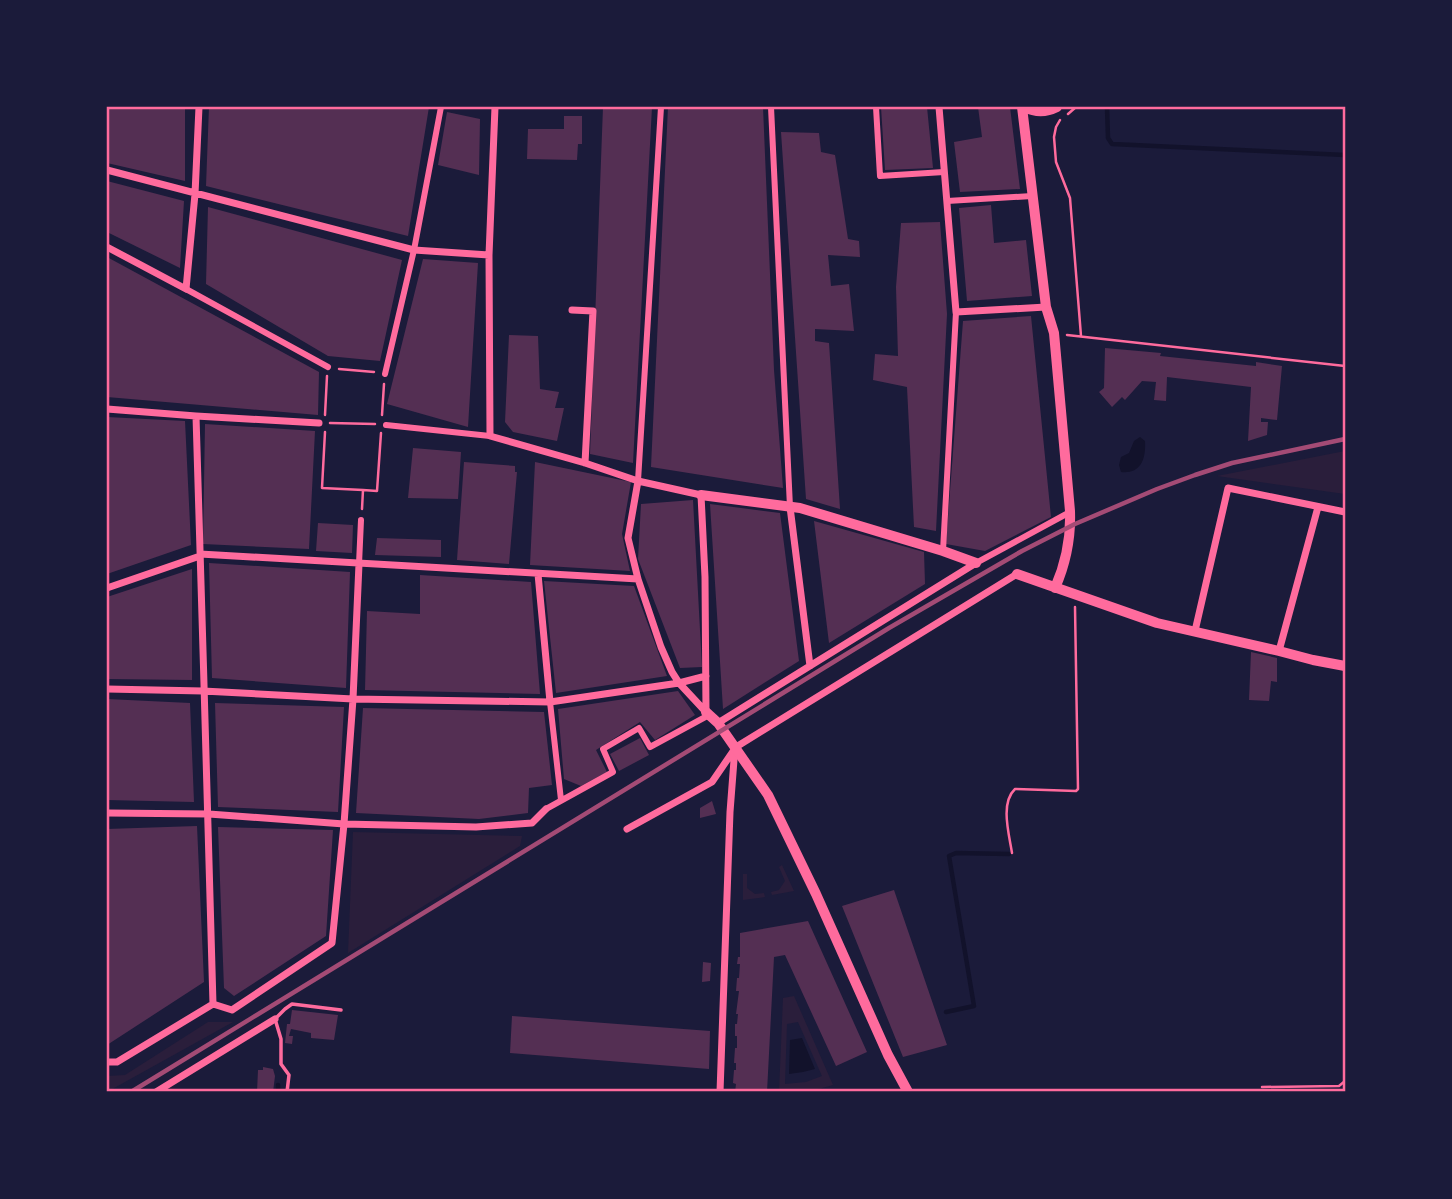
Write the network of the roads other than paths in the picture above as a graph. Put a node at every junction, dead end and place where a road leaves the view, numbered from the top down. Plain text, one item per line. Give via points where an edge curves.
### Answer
1 (199, 107) edge
2 (441, 107) edge
3 (495, 107) edge
4 (661, 107) edge
5 (771, 107) edge
6 (876, 107) edge
7 (939, 107) edge
8 (1024, 107) edge
9 (1057, 107) edge
10 (107, 170) edge
11 (944, 172) junction
12 (195, 194) junction
13 (1032, 195) junction
14 (947, 201) junction
15 (107, 247) edge
16 (414, 250) junction
17 (489, 255) junction
18 (186, 289) junction
19 (1046, 307) junction
20 (572, 310) dead end
21 (956, 312) junction
22 (328, 367) road end
23 (385, 374) road end
24 (107, 409) edge
25 (196, 416) junction
26 (322, 423) road end
27 (384, 425) road end
28 (490, 436) junction
29 (585, 463) junction
30 (638, 481) junction
31 (701, 495) junction
32 (790, 507) junction
33 (1318, 507) junction
34 (1070, 511) junction
35 (1345, 512) edge
36 (361, 520) road end
37 (943, 551) junction
38 (200, 556) junction
39 (976, 563) junction
40 (359, 564) junction
41 (1017, 574) joint
42 (538, 575) junction
43 (638, 579) junction
44 (107, 588) edge
45 (1055, 588) junction
46 (1195, 631) junction
47 (1279, 651) junction
48 (810, 666) junction
49 (1345, 666) edge
50 (706, 676) junction
51 (679, 683) junction
52 (107, 689) edge
53 (204, 691) junction
54 (353, 699) junction
55 (550, 702) junction
56 (707, 713) junction
57 (718, 723) junction
58 (736, 747) junction
59 (561, 800) junction
60 (546, 809) joint
61 (107, 813) edge
62 (209, 814) junction
63 (344, 824) junction
64 (627, 829) dead end
65 (213, 1004) junction
66 (341, 1010) dead end
67 (275, 1019) junction
68 (107, 1062) edge
69 (156, 1092) edge
70 (287, 1092) edge
71 (720, 1092) edge
72 (908, 1092) edge

1 - 12 street
2 - 16 street
3 - 17 street
4 - 30 street
5 - 32 street
6 - 11 street via 880,176
7 - 11 street
8 - 9 street via 1040,112
8 - 13 street
10 - 12 street
11 - 14 street
12 - 16 street
12 - 18 street
13 - 14 street
13 - 19 street
14 - 21 street
15 - 18 street
16 - 17 street
16 - 23 street
17 - 28 street
18 - 22 street
19 - 21 street
19 - 34 street via 1054,333
20 - 29 street via 593,311
21 - 37 street
24 - 25 street
25 - 26 street
25 - 38 street
27 - 28 street
28 - 29 street
29 - 30 street
30 - 31 street
30 - 43 street via 628,538
31 - 32 street
31 - 50 street
32 - 37 street
32 - 48 street
33 - 35 street
33 - 46 street via 1228,488
33 - 47 street
34 - 39 street
34 - 45 street via 1068,548
36 - 40 street
37 - 39 street
38 - 40 street
38 - 44 street
38 - 53 street
39 - 48 street
40 - 42 street
40 - 54 street
41 - 45 street
41 - 58 street
42 - 43 street
42 - 55 street
43 - 51 street via 661,647
45 - 46 street via 1157,623
46 - 47 street
47 - 49 street
48 - 57 street
50 - 51 street
50 - 56 street
51 - 55 street
51 - 56 street
52 - 53 street
53 - 54 street
53 - 62 street
54 - 55 street
54 - 63 street
55 - 59 street
56 - 57 street
56 - 59 street via 650,747 639,727 603,750 613,772
57 - 58 street
58 - 64 street via 712,782
58 - 71 street
58 - 72 street via 782,821
59 - 60 street
60 - 63 street via 532,823 476,827
61 - 62 street
62 - 63 street
62 - 65 street
63 - 65 street via 332,943 232,1010
65 - 68 street via 117,1062
66 - 67 lane via 292,1004
67 - 69 street
67 - 70 lane via 281,1063 289,1075

